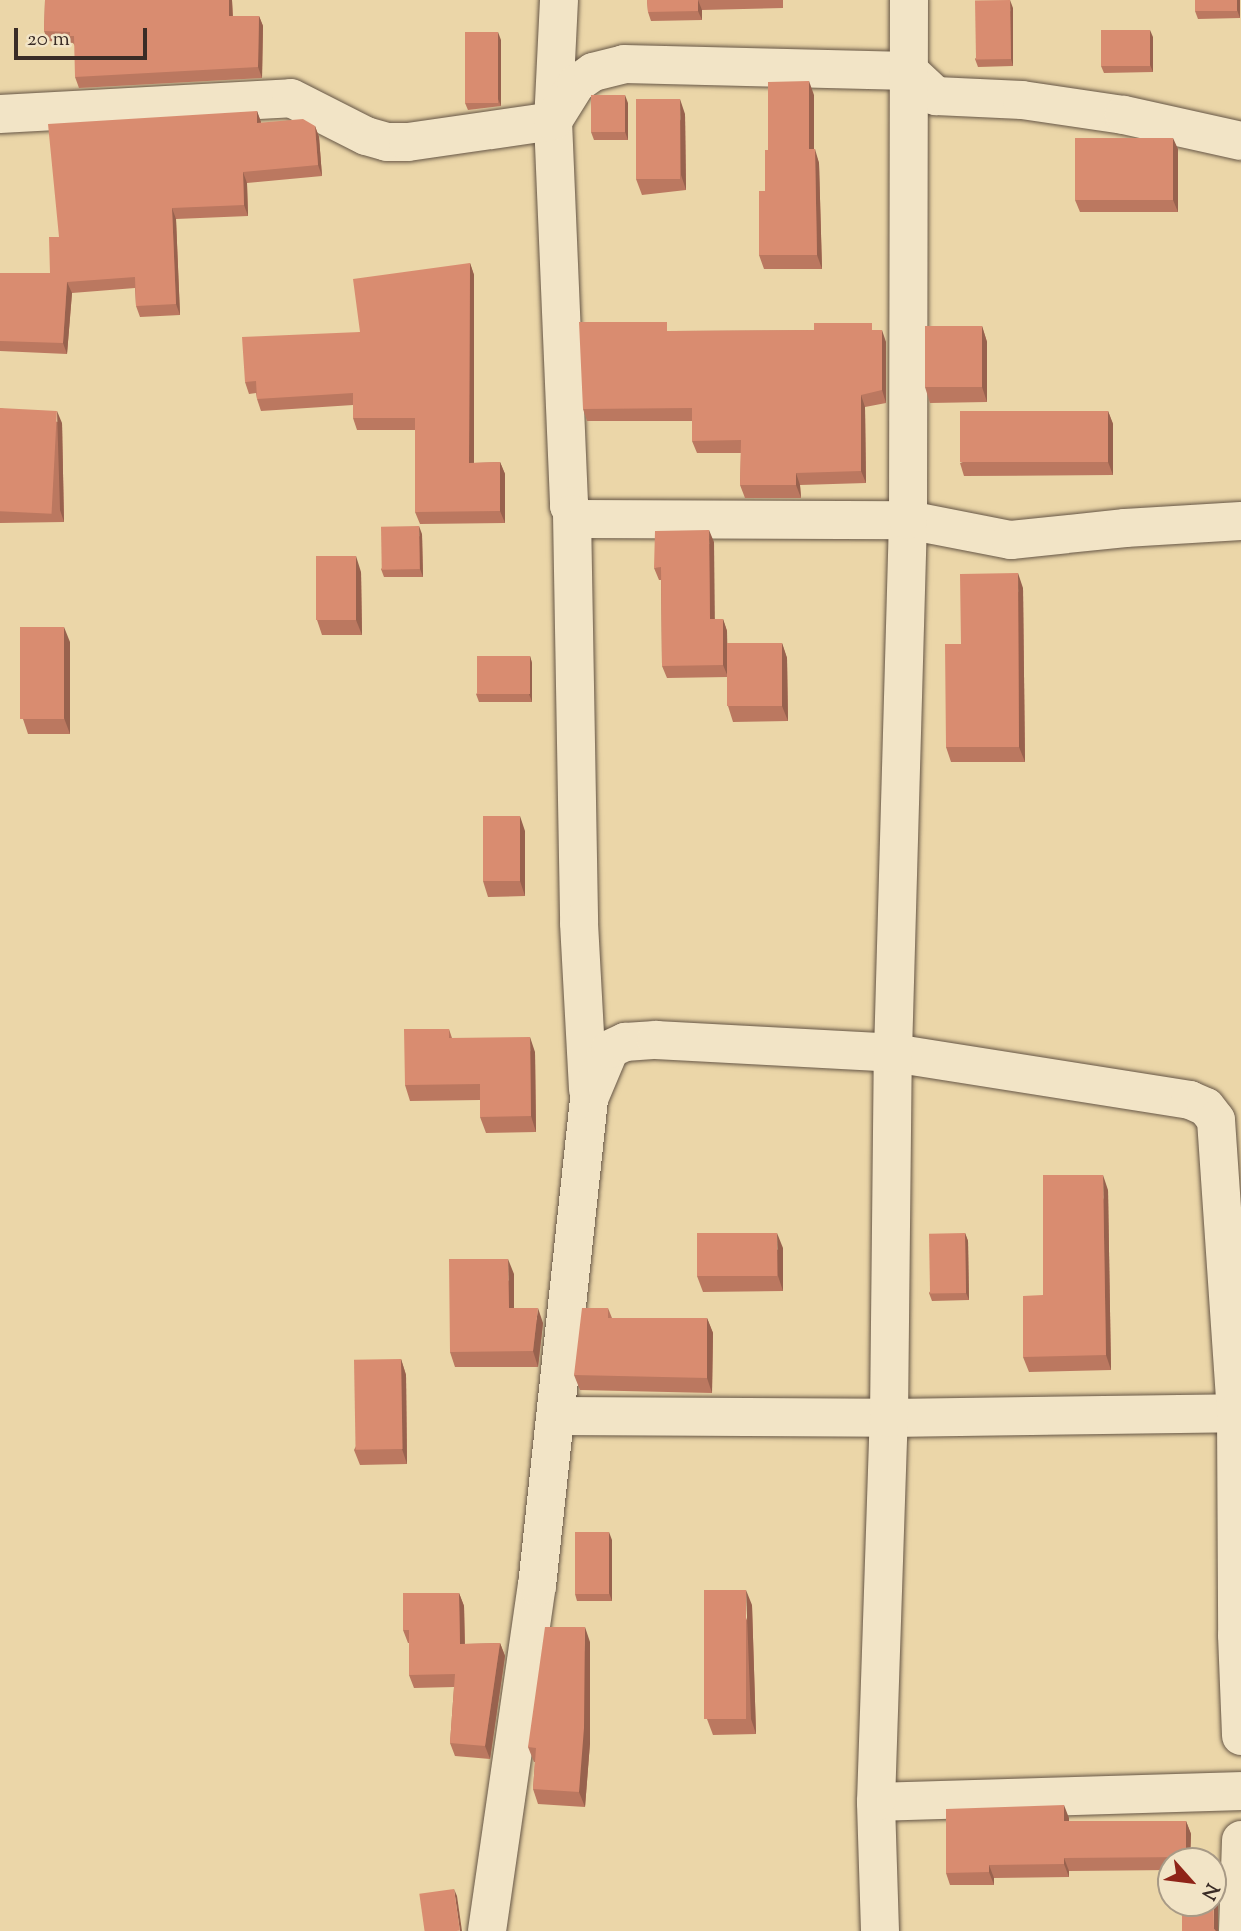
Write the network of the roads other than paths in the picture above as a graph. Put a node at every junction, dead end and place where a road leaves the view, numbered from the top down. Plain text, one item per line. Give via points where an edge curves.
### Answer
1 (558, 0) edge
2 (909, 0) edge
3 (909, 71) junction
4 (0, 114) edge
5 (553, 121) junction
6 (1241, 141) edge
7 (572, 514) junction
8 (908, 520) junction
9 (1241, 521) edge
10 (893, 1053) junction
11 (589, 1099) junction
12 (1236, 1413) junction
13 (557, 1416) junction
14 (889, 1418) junction
15 (1241, 1736) edge
16 (1241, 1791) edge
17 (876, 1801) junction
18 (1241, 1840) edge
19 (488, 1931) edge
20 (880, 1931) edge
21 (1238, 1931) edge

1 - 5 street
2 - 3 street
3 - 5 street via 624,64 593,72 576,84
3 - 6 street via 936,96 1022,100 1124,115
3 - 8 street
4 - 5 street via 291,98 387,142
5 - 7 street
7 - 8 street via 590,520
7 - 11 street via 579,923
8 - 9 street via 1011,540
8 - 10 street
10 - 11 street via 625,1042 610,1049
10 - 12 street via 1190,1100 1206,1107 1216,1120
10 - 14 street
11 - 13 street
12 - 14 street
12 - 15 street
13 - 14 street
13 - 19 street
14 - 17 street
16 - 17 street
17 - 20 street
18 - 21 street

